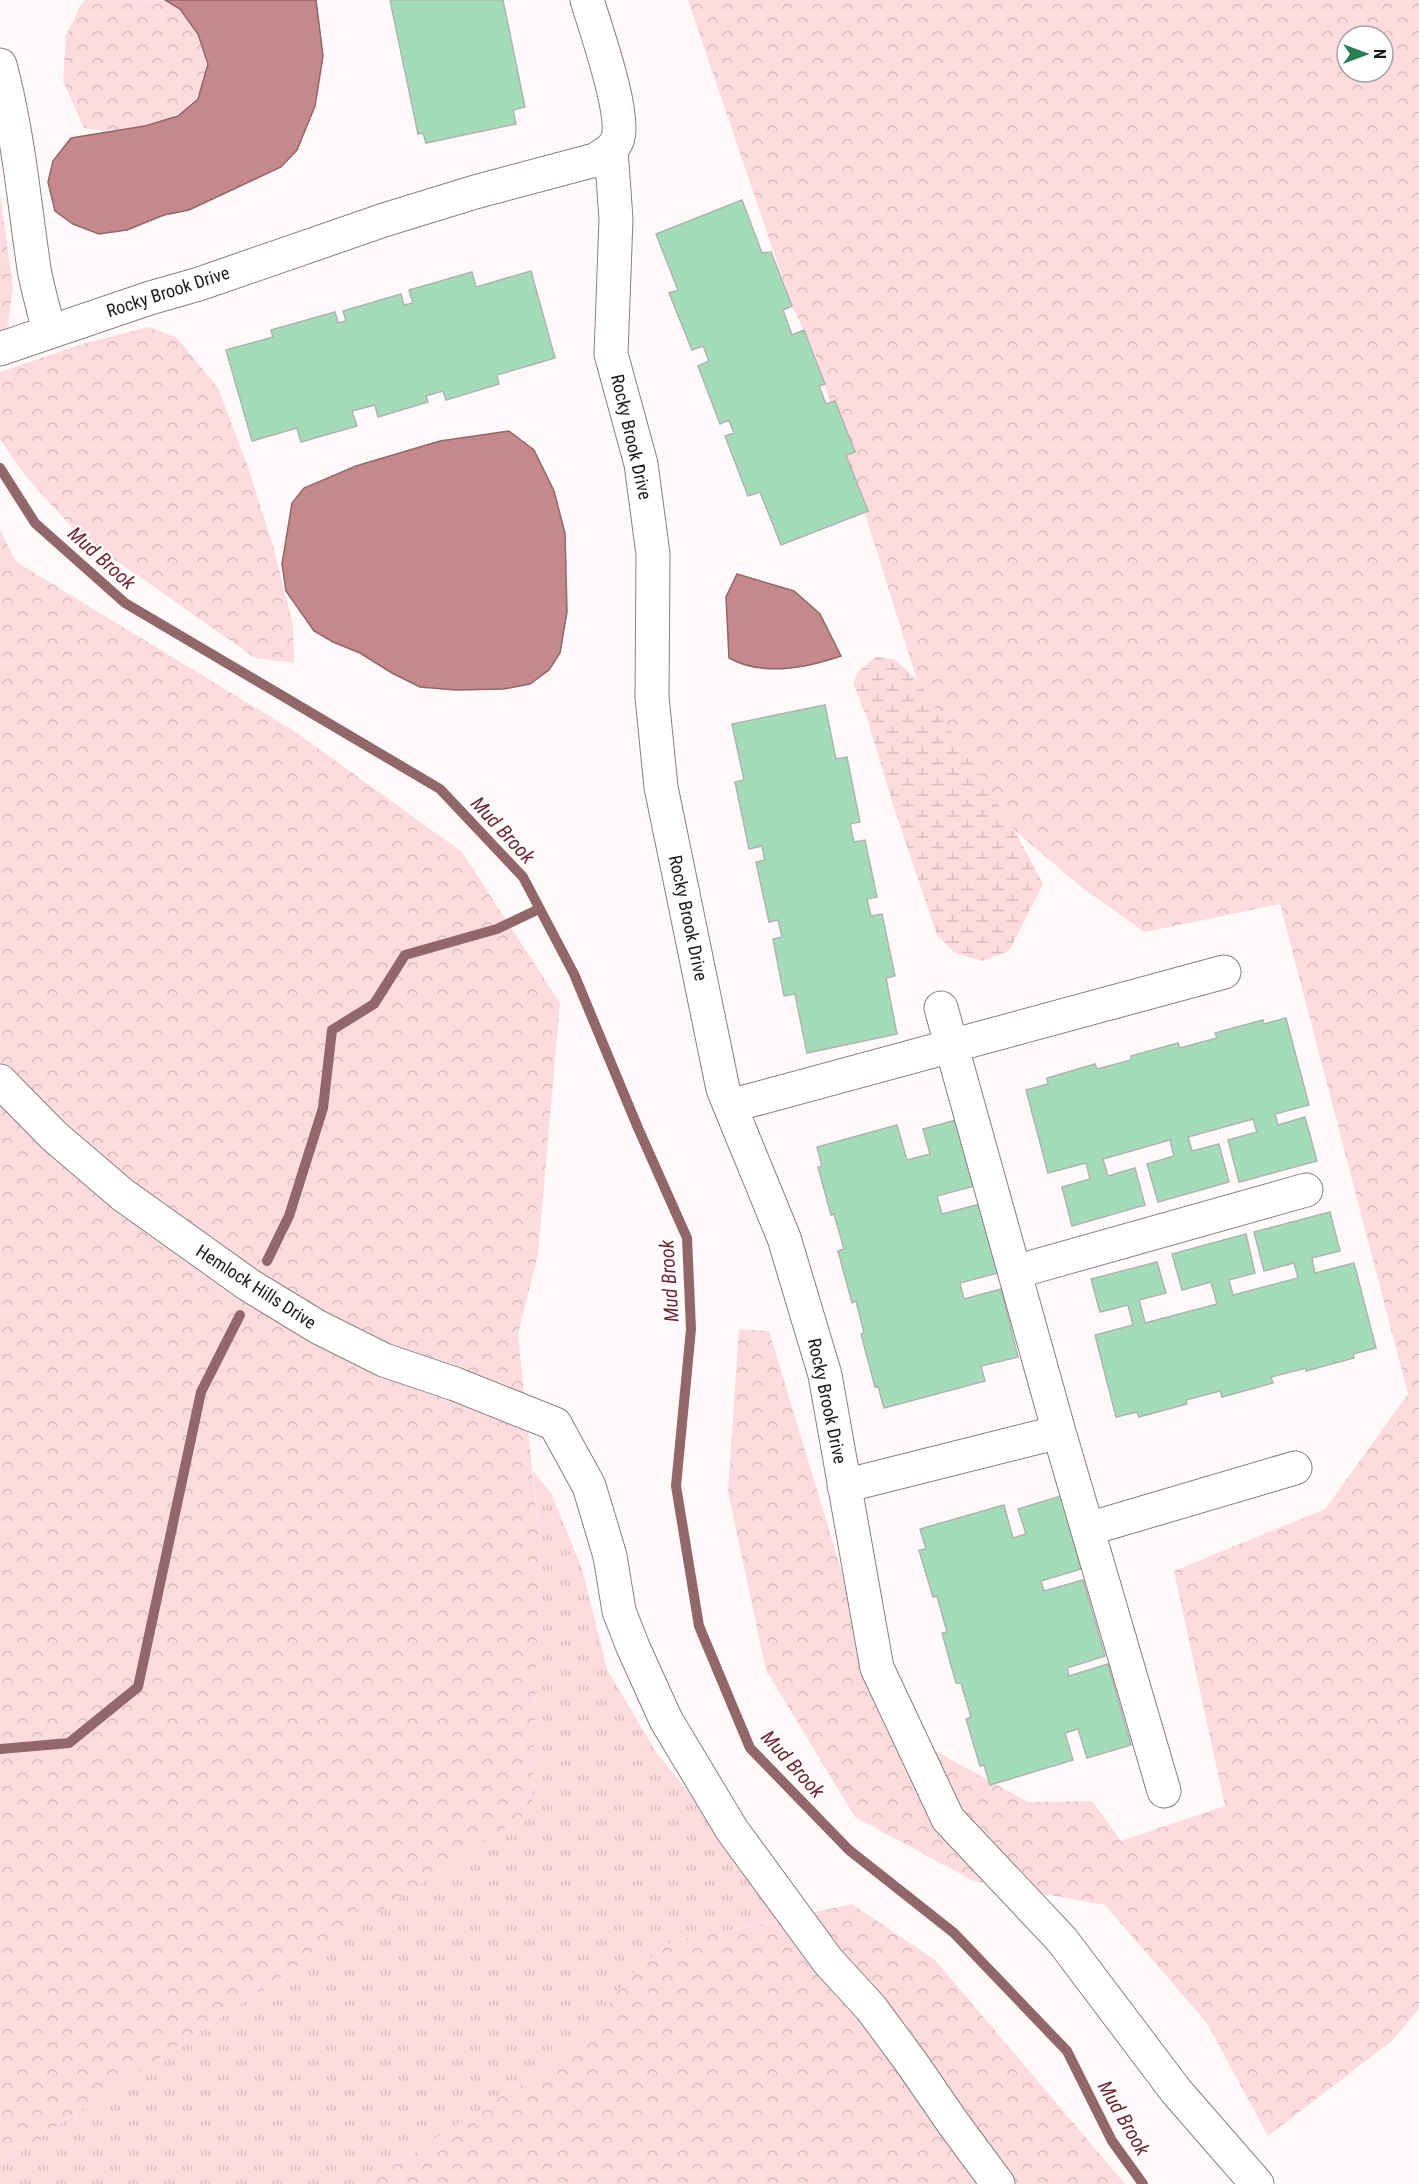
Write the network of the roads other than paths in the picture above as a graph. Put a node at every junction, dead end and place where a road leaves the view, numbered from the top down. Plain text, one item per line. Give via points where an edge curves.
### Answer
1 (587, 0) edge
2 (0, 65) edge
3 (611, 150) junction
4 (49, 331) junction
5 (6, 346) edge
6 (1224, 972) dead end
7 (941, 1008) dead end
8 (951, 1045) junction
9 (0, 1081) edge
10 (730, 1106) junction
11 (1306, 1190) dead end
12 (1015, 1272) junction
13 (1059, 1432) junction
14 (1294, 1468) dead end
15 (844, 1486) junction
16 (1088, 1529) junction
17 (1164, 1791) dead end
18 (998, 2184) edge
19 (1257, 2184) edge

1 - 3 street, Rocky Brook Drive via 619,118 618,139
2 - 4 street
3 - 4 street, Rocky Brook Drive via 595,160 384,220
3 - 10 street, Rocky Brook Drive via 616,219 612,354 641,464 653,554 652,697 661,787 723,1089
4 - 5 street, Rocky Brook Drive
6 - 8 street
7 - 8 street
8 - 10 street
8 - 12 street
9 - 18 street, Hemlock Hills Drive via 54,1136 123,1195 249,1285 318,1327 384,1360 555,1424 590,1486 610,1556 619,1611 666,1720 732,1830 828,1961 871,2008 912,2062
10 - 15 street, Rocky Brook Drive via 784,1238 825,1375
11 - 12 street
12 - 13 street
13 - 15 street
13 - 16 street
14 - 16 street
15 - 19 street, Rocky Brook Drive via 877,1668 948,1819 1062,1940 1176,2091
16 - 17 street

